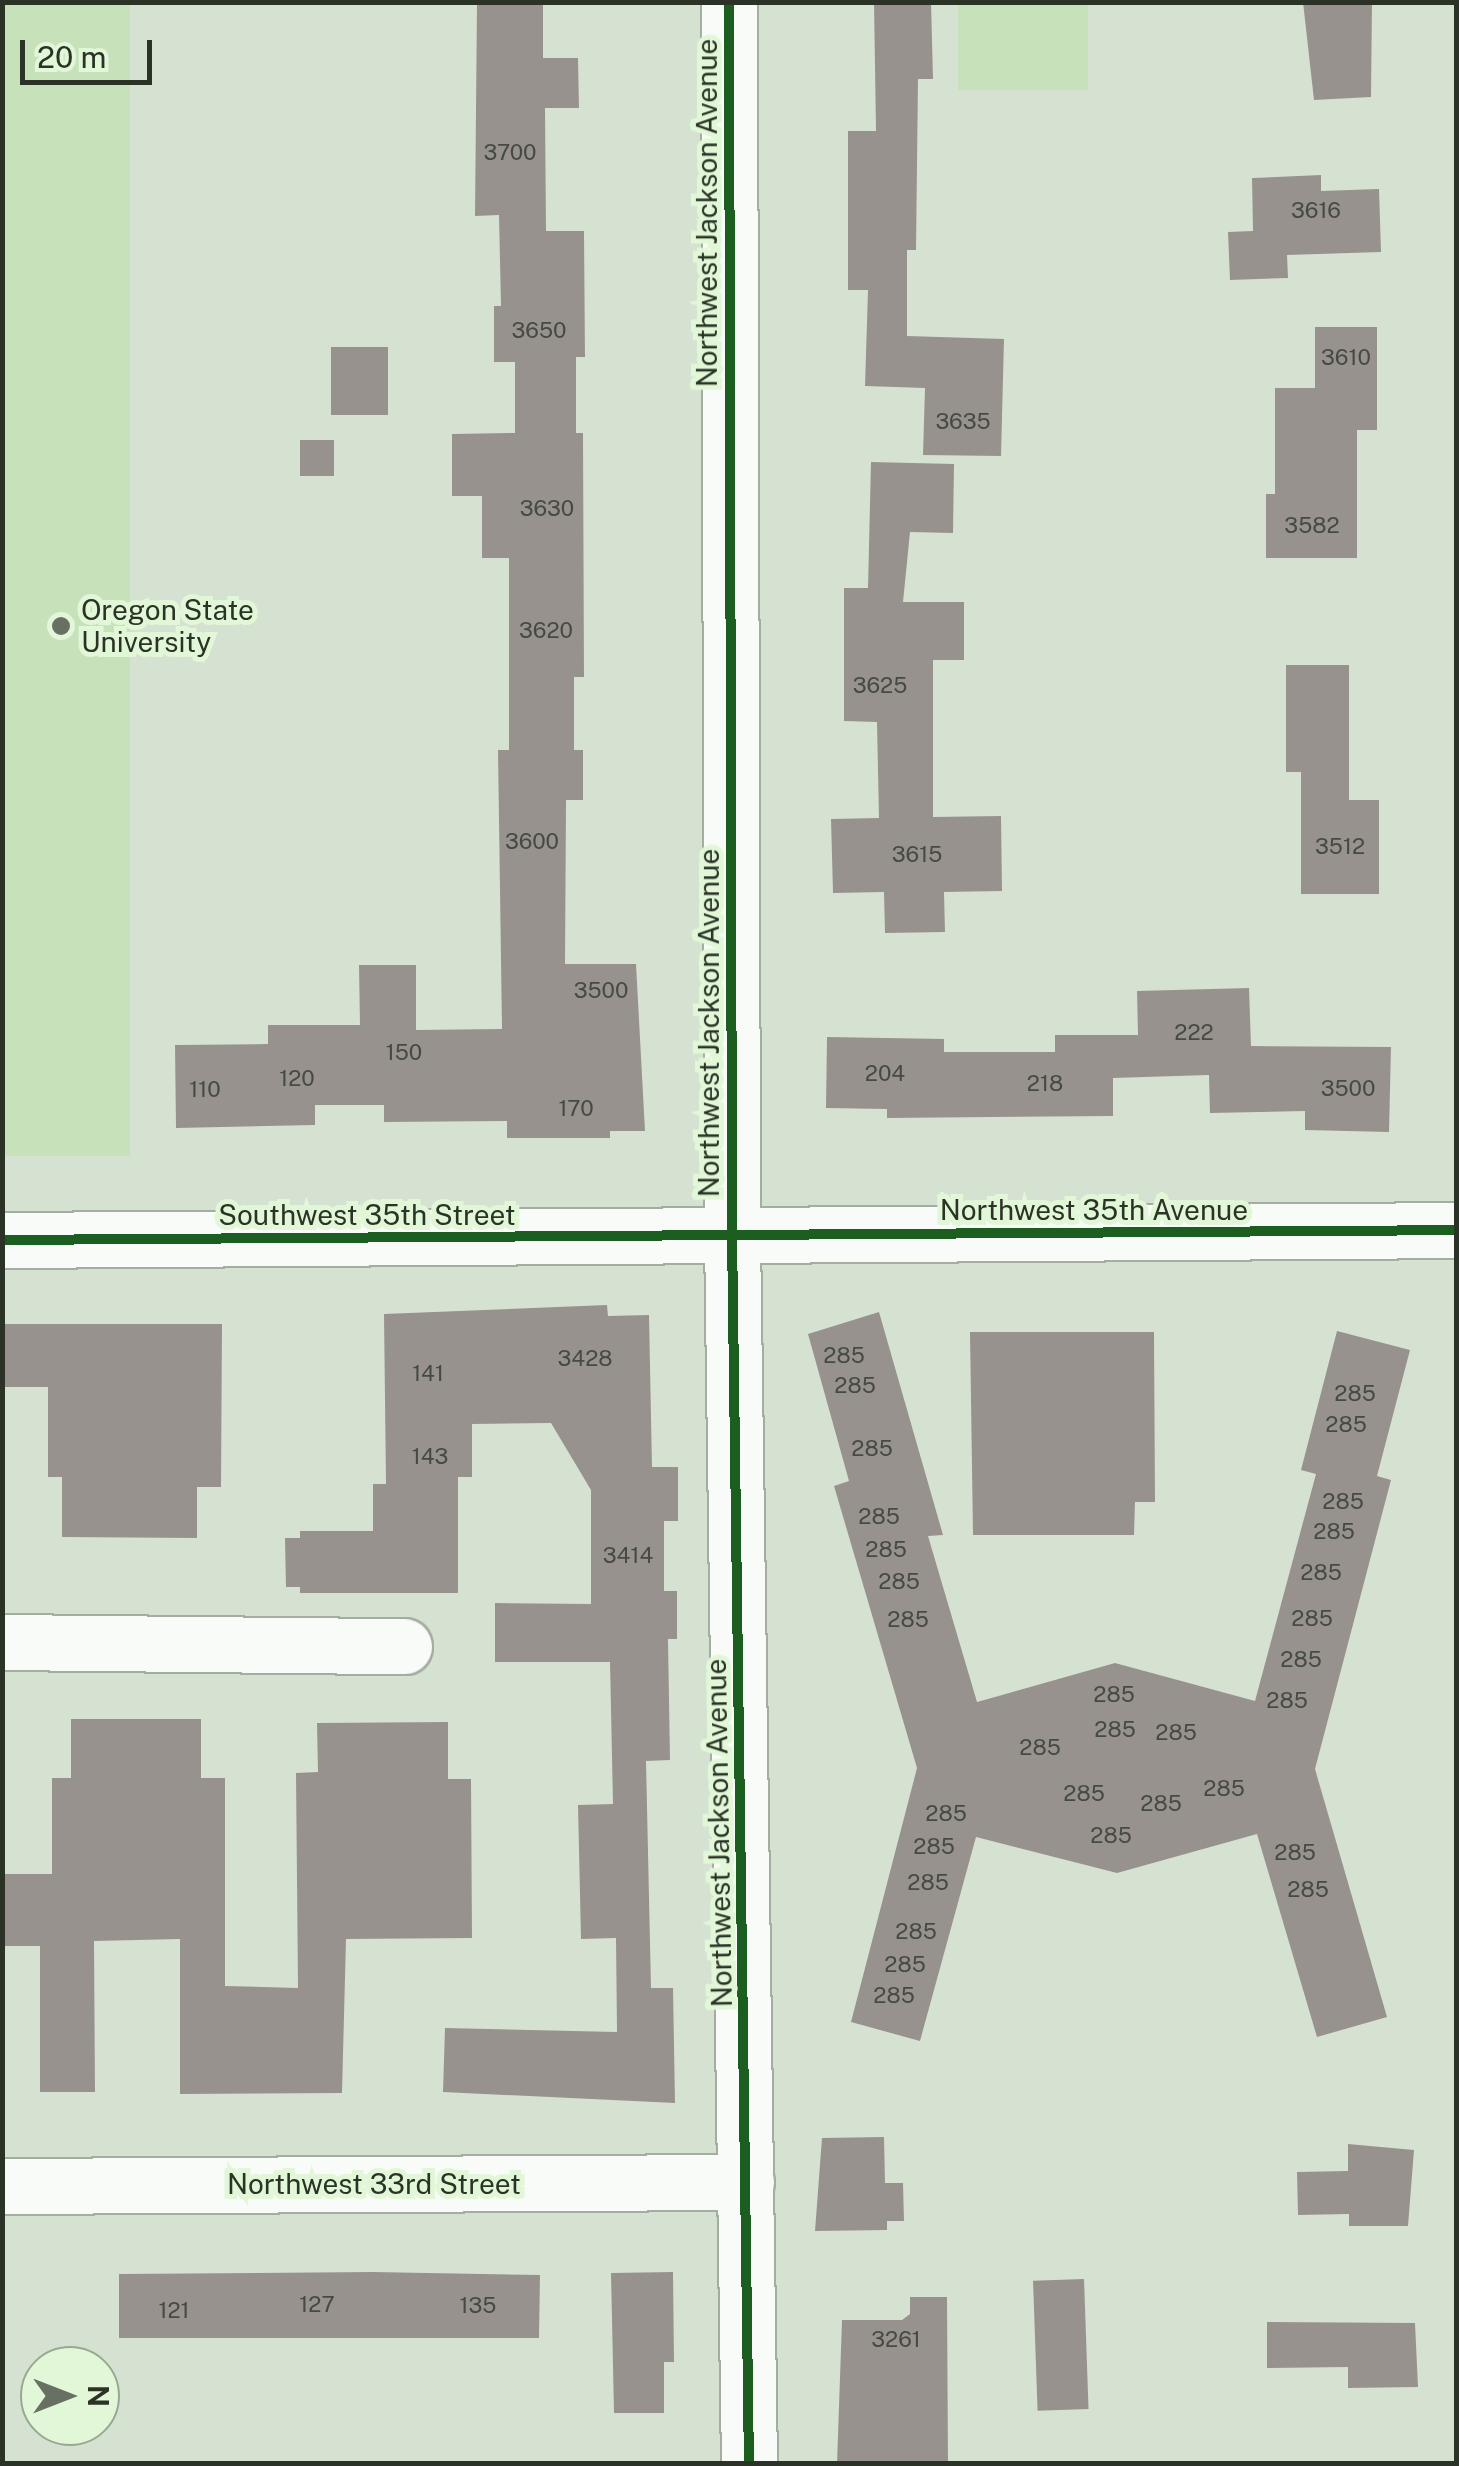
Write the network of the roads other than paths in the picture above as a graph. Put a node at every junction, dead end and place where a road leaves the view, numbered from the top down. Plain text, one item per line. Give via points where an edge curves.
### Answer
1 (729, 2) edge
2 (1456, 1230) edge
3 (732, 1234) junction
4 (2, 1240) edge
5 (2, 1642) edge
6 (404, 1646) dead end
7 (746, 2182) junction
8 (2, 2186) edge
9 (748, 2464) edge

1 - 3 street, Northwest Jackson Avenue
2 - 3 street, Northwest 35th Avenue
3 - 4 street, Southwest 35th Street
3 - 7 street, Northwest Jackson Avenue
5 - 6 street
7 - 8 street, Northwest 33rd Street
7 - 9 street, Northwest Jackson Avenue

